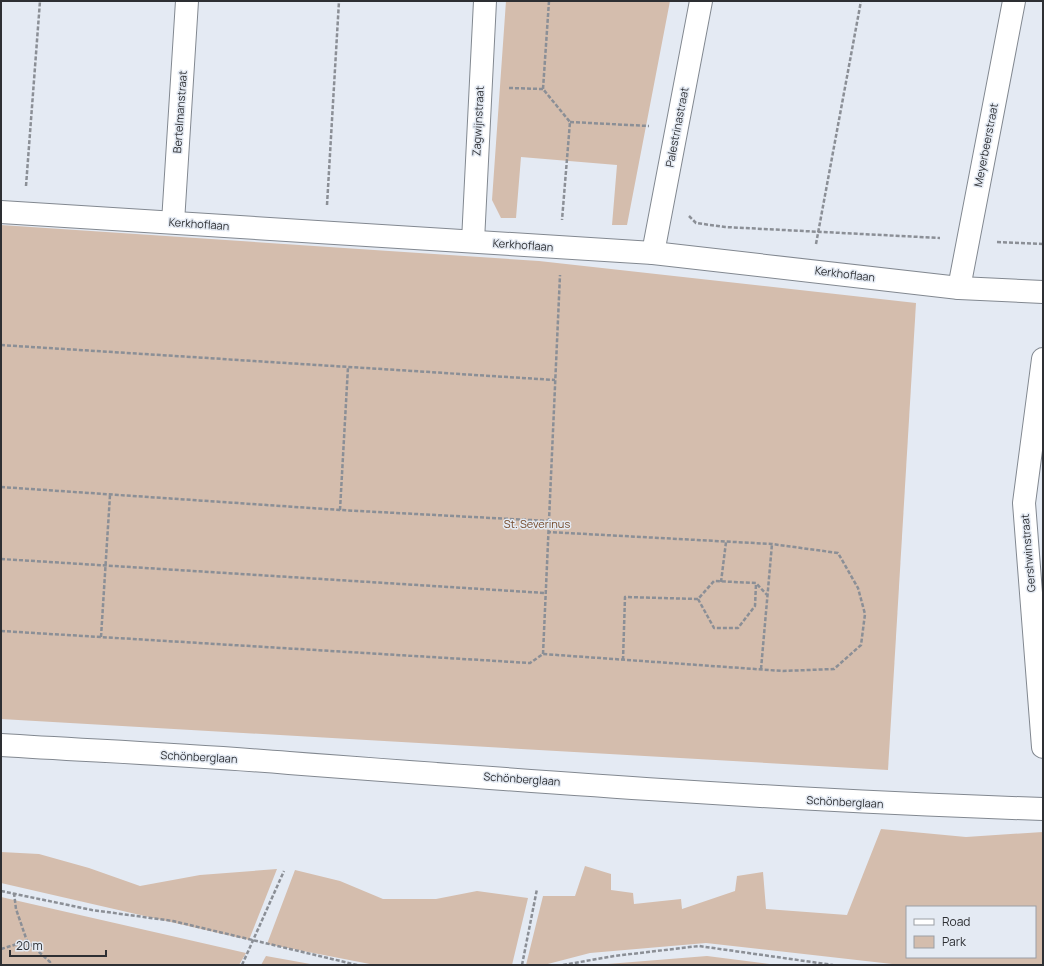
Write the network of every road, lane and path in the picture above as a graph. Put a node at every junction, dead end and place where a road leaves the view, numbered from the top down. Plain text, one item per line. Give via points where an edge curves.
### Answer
1 (40, 1) edge
2 (187, 1) edge
3 (339, 1) edge
4 (485, 1) edge
5 (549, 1) edge
6 (702, 1) edge
7 (861, 1) edge
8 (1014, 1) edge
9 (480, 87) junction
10 (543, 89) junction
11 (570, 122) junction
12 (677, 128) junction
13 (690, 209) dead end
14 (1, 212) edge
15 (24, 213) junction
16 (173, 222) junction
17 (325, 232) junction
18 (819, 232) junction
19 (968, 240) junction
20 (473, 241) junction
21 (1043, 244) edge
22 (561, 247) junction
23 (653, 253) junction
24 (959, 288) junction
25 (1043, 292) edge
26 (1, 346) edge
27 (1043, 359) edge
28 (348, 367) junction
29 (555, 380) junction
30 (1, 487) edge
31 (110, 495) junction
32 (340, 510) junction
33 (549, 521) junction
34 (548, 532) junction
35 (726, 542) junction
36 (772, 544) junction
37 (1, 559) edge
38 (106, 566) junction
39 (721, 582) junction
40 (756, 584) junction
41 (546, 593) junction
42 (767, 595) junction
43 (698, 598) junction
44 (1, 631) edge
45 (101, 636) junction
46 (543, 654) junction
47 (623, 660) junction
48 (761, 669) junction
49 (1, 745) edge
50 (1043, 747) edge
51 (1043, 809) edge
52 (284, 871) dead end
53 (538, 889) dead end
54 (1, 891) edge
55 (14, 893) junction
56 (27, 941) junction
57 (253, 942) junction
58 (1, 948) edge
59 (50, 965) edge
60 (242, 965) edge
61 (357, 965) edge
62 (522, 965) edge
63 (563, 965) edge
64 (834, 965) edge

1 - 15 path
2 - 16 street, Bertelmanstraat
3 - 17 path
4 - 9 street, Zagwijnstraat
5 - 10 path
6 - 12 street, Palestrinastraat
7 - 18 path
8 - 19 street, Meyerbeerstraat
9 - 10 path
9 - 20 street, Zagwijnstraat
10 - 11 path
11 - 12 path
11 - 22 path
12 - 23 street, Palestrinastraat
13 - 18 path via 689,216 696,224
14 - 15 street, Kerkhoflaan
15 - 16 street, Kerkhoflaan
16 - 17 street, Kerkhoflaan
17 - 20 street, Kerkhoflaan
18 - 19 path
19 - 21 path
19 - 24 street, Meyerbeerstraat
20 - 22 street, Kerkhoflaan
22 - 23 street, Kerkhoflaan
22 - 29 path
23 - 24 street, Kerkhoflaan
24 - 25 street, Kerkhoflaan
26 - 28 path
27 - 50 street, Gershwinstraat via 1024,504
28 - 29 path
28 - 32 path
29 - 33 path
30 - 31 path
31 - 32 path
31 - 38 path
32 - 33 path
33 - 34 path
34 - 35 path
34 - 41 path
35 - 36 path
35 - 39 path
36 - 42 path
36 - 48 path via 838,553 858,588 865,614 861,645 834,669
37 - 38 path
38 - 41 path
38 - 45 path
39 - 40 path
39 - 43 path via 714,581
40 - 42 path
40 - 43 path via 755,606 738,628 714,628
41 - 46 path
42 - 48 path
43 - 47 path via 625,597
44 - 45 path
45 - 46 path via 530,663
46 - 47 path
47 - 48 path
49 - 51 street, Schönberglaan via 286,762 870,803
52 - 57 path
53 - 62 path
54 - 55 path
55 - 56 path via 16,909
55 - 57 path via 92,910 173,921
56 - 58 path
56 - 59 path via 50,962
57 - 60 path
57 - 61 path
63 - 64 path via 699,946

